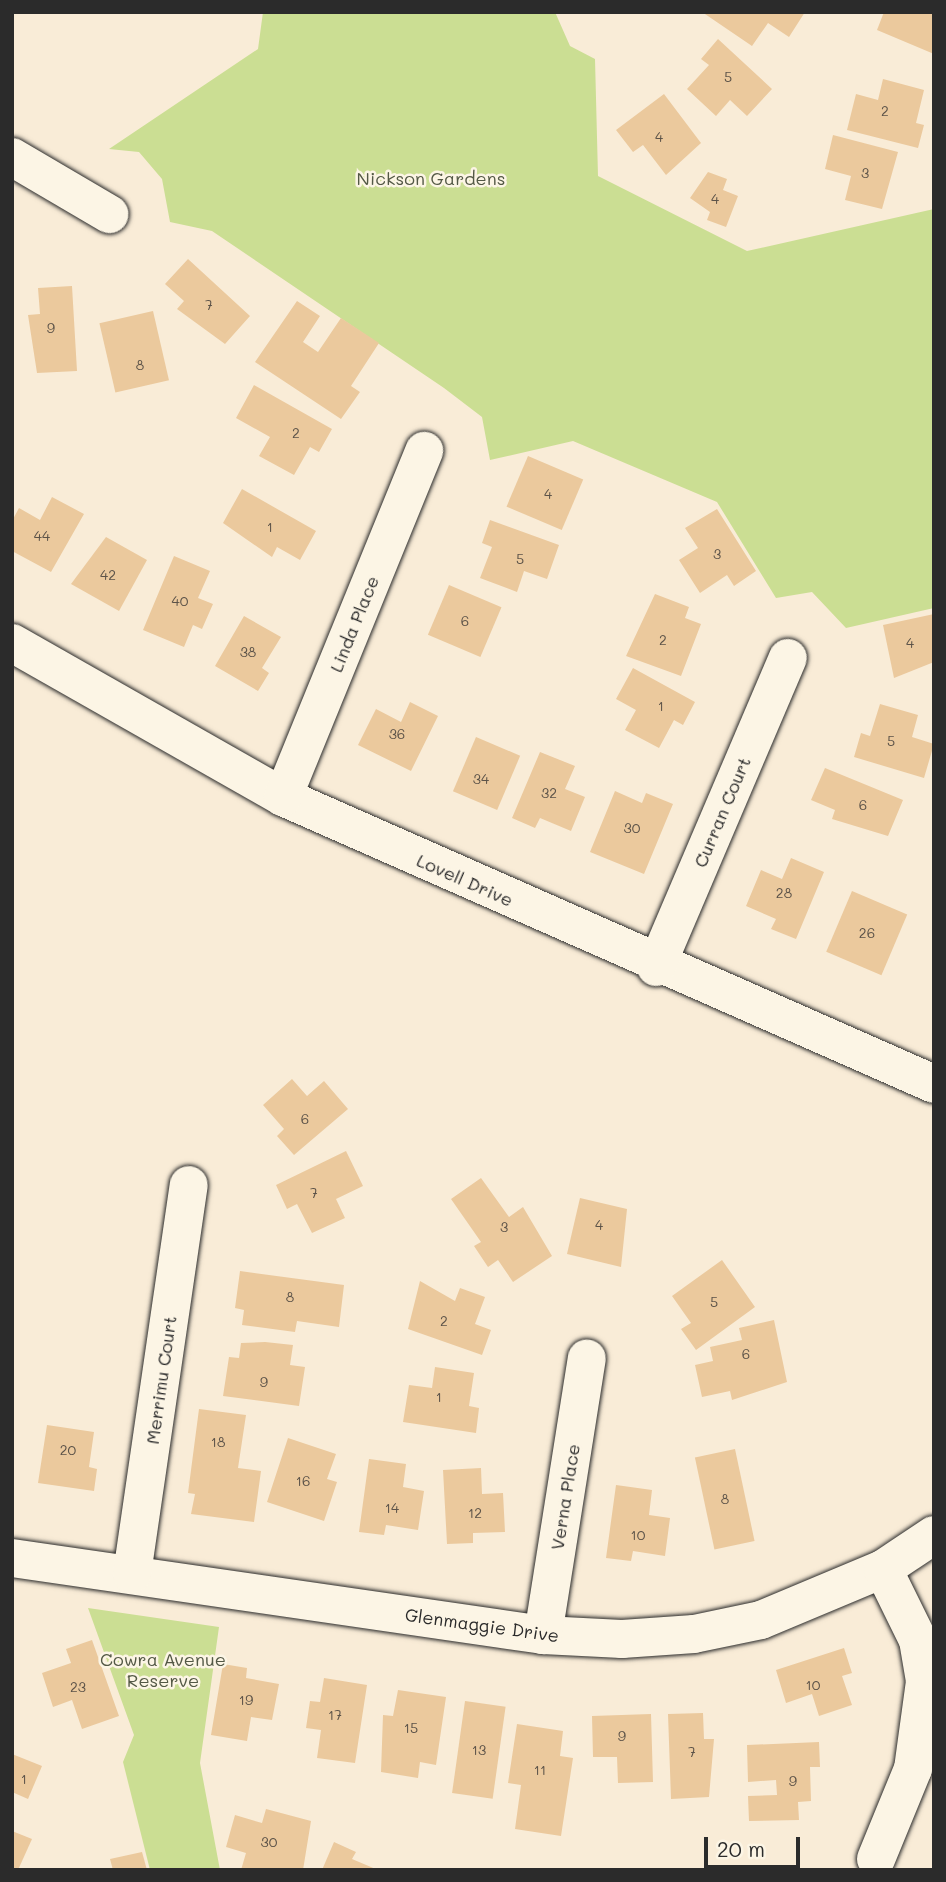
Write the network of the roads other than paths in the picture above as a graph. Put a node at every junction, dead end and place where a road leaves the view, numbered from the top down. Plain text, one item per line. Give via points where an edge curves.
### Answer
1 (12, 157) edge
2 (109, 214) dead end
3 (424, 452) dead end
4 (12, 643) edge
5 (788, 658) dead end
6 (283, 797) junction
7 (656, 967) junction
8 (934, 1084) edge
9 (189, 1185) dead end
10 (587, 1358) dead end
11 (934, 1535) edge
12 (12, 1558) edge
13 (883, 1569) junction
14 (132, 1574) junction
15 (543, 1635) junction
16 (876, 1859) dead end

1 - 2 street
3 - 6 street, Linda Place
4 - 6 street, Lovell Drive
5 - 7 street, Curran Court
6 - 7 street, Lovell Drive
7 - 8 street, Lovell Drive
9 - 14 street, Merrimu Court
10 - 15 street, Verna Place
11 - 13 street, Glenmaggie Drive
12 - 14 street, Glenmaggie Drive
13 - 15 street, Glenmaggie Drive via 761,1620 694,1634
13 - 16 street via 918,1640 925,1681 913,1769
14 - 15 street, Glenmaggie Drive

